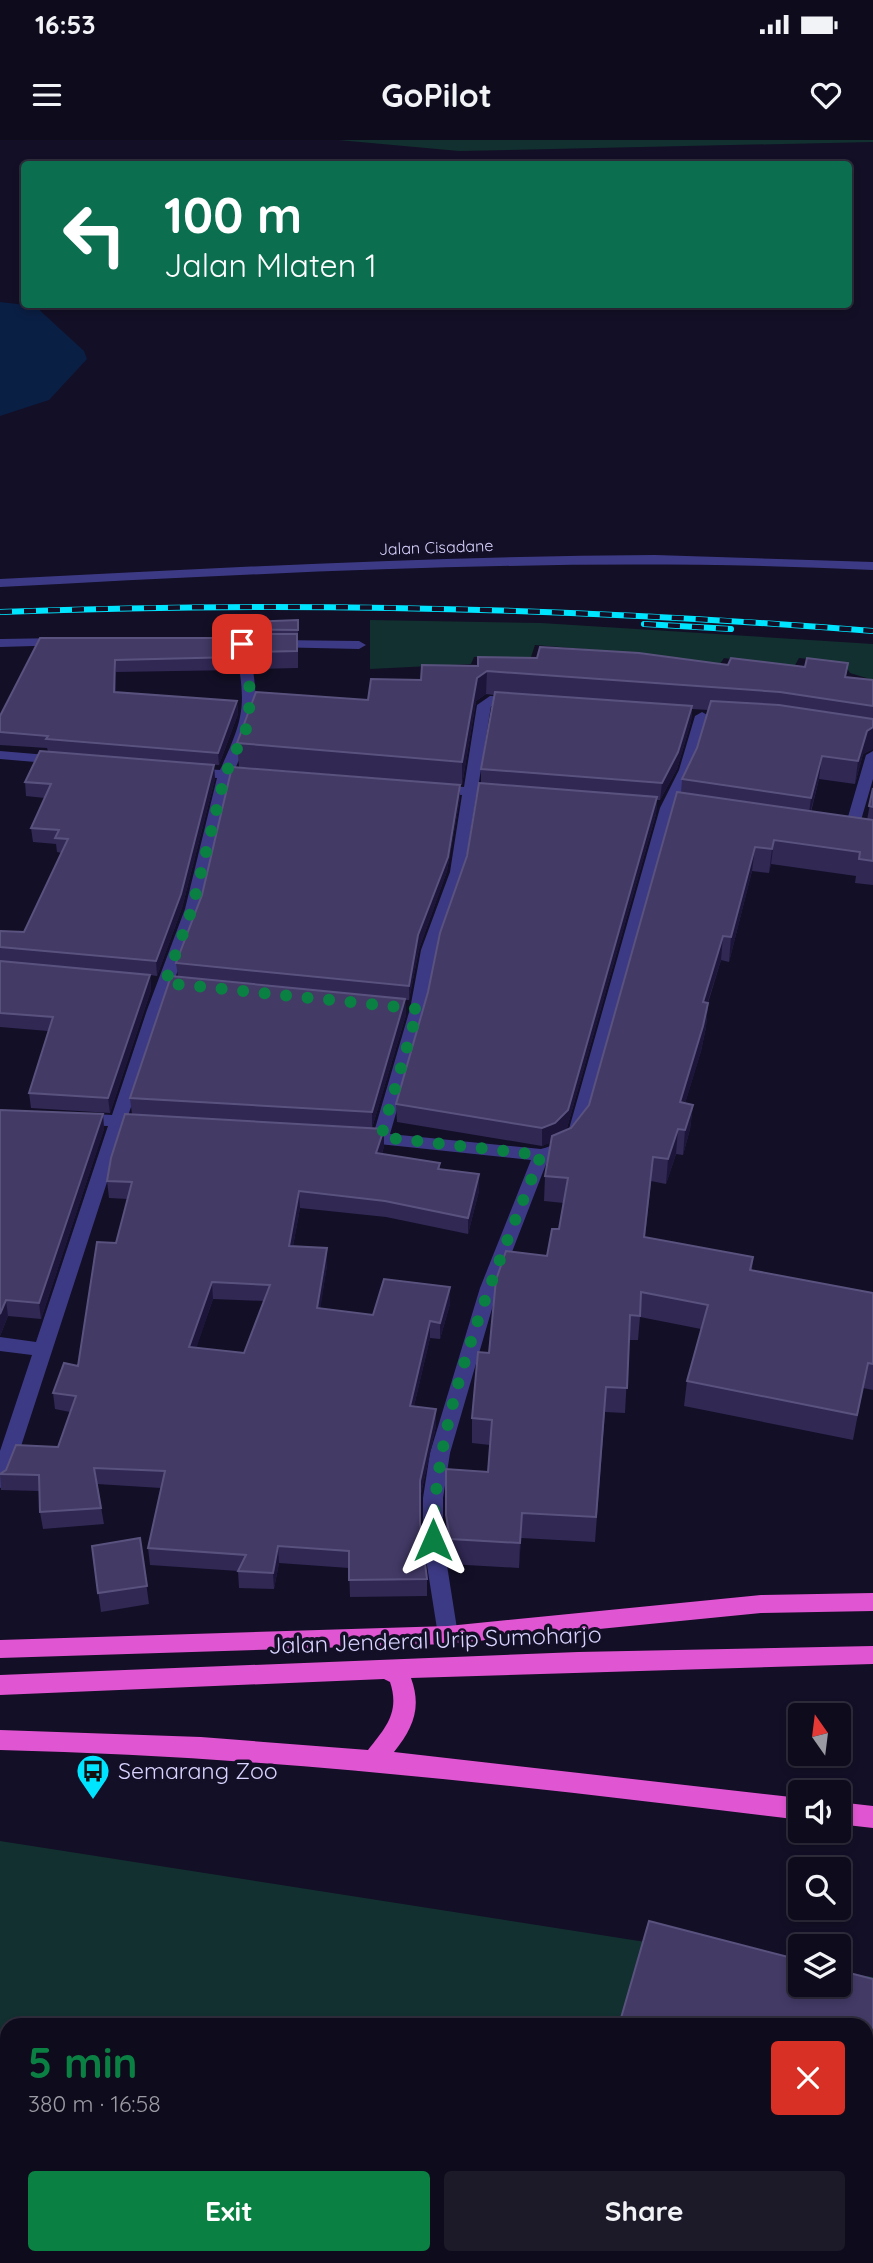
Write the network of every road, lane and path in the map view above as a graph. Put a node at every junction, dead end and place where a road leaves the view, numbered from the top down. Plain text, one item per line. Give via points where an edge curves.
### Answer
1 (873, 566) edge
2 (0, 583) edge
3 (80, 642) edge
4 (0, 643) edge
5 (359, 645) dead end
6 (530, 702) edge
7 (702, 716) dead end
8 (0, 755) edge
9 (873, 755) edge
10 (79, 762) edge
11 (172, 770) edge
12 (225, 775) junction
13 (267, 778) edge
14 (417, 788) edge
15 (472, 792) junction
16 (511, 795) edge
17 (850, 834) edge
18 (66, 1118) edge
19 (120, 1121) junction
20 (161, 1124) edge
21 (340, 1134) edge
22 (381, 1137) junction
23 (541, 1155) junction
24 (0, 1344) edge
25 (43, 1350) junction
26 (0, 1480) edge
27 (873, 1601) edge
28 (448, 1635) junction
29 (0, 1649) edge
30 (873, 1654) edge
31 (388, 1670) junction
32 (0, 1685) edge
33 (0, 1740) edge
34 (375, 1759) junction
35 (788, 1808) edge
36 (851, 1814) edge
37 (873, 1817) edge

1 - 2 street, Jalan Cisadane via 783,560 527,561
3 - 4 street
5 - 12 street via 235,644 249,679 250,705 246,729
6 - 15 street via 486,701
7 - 23 street via 686,770 667,808 577,1129 559,1151
8 - 10 street
9 - 17 street
11 - 12 street
12 - 13 street
12 - 19 street via 192,909
14 - 15 street
15 - 16 street
15 - 22 street via 457,872 411,1008
18 - 19 street
19 - 20 street
19 - 25 street
21 - 22 street
22 - 23 street
23 - 28 street via 489,1288 440,1452 433,1540
24 - 25 street
25 - 26 street
27 - 28 highway via 761,1604
28 - 29 highway
30 - 31 highway, Jalan Jenderal Urip Sumoharjo
31 - 32 highway, Jalan Jenderal Urip Sumoharjo
31 - 34 highway via 400,1676 408,1707 405,1722
33 - 34 highway via 105,1741
34 - 35 highway
36 - 37 highway

